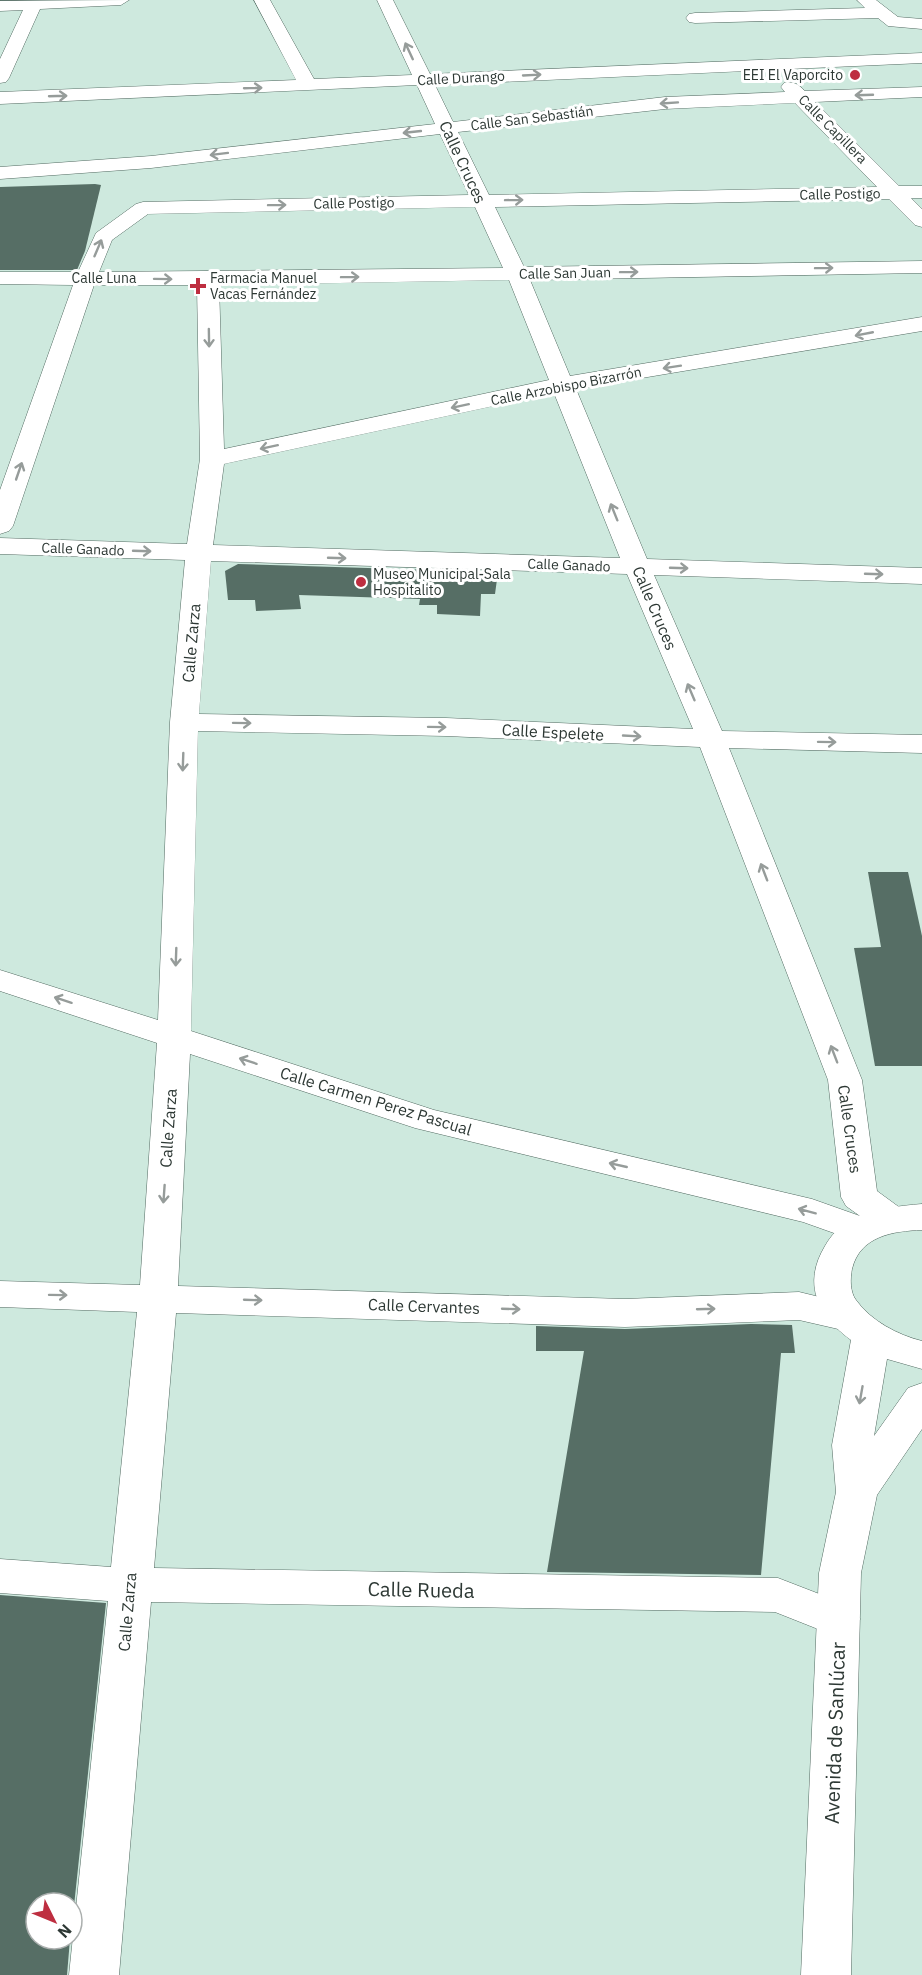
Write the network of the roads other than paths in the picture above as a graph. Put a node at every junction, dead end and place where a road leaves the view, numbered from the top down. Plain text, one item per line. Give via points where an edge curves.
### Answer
1 (121, 0) edge
2 (262, 0) edge
3 (385, 0) edge
4 (685, 0) edge
5 (865, 0) edge
6 (35, 2) edge
7 (0, 6) edge
8 (883, 13) junction
9 (695, 18) junction
10 (922, 24) edge
11 (713, 51) junction
12 (922, 58) edge
13 (769, 63) junction
14 (0, 78) edge
15 (422, 80) junction
16 (309, 86) junction
17 (922, 92) edge
18 (800, 97) junction
19 (0, 98) edge
20 (447, 128) junction
21 (0, 173) edge
22 (922, 192) edge
23 (897, 193) junction
24 (481, 200) junction
25 (922, 221) edge
26 (922, 267) edge
27 (517, 274) junction
28 (0, 278) edge
29 (86, 278) junction
30 (208, 279) junction
31 (922, 324) edge
32 (562, 384) junction
33 (212, 459) junction
34 (0, 526) edge
35 (0, 546) edge
36 (199, 554) junction
37 (637, 567) junction
38 (922, 576) edge
39 (184, 722) junction
40 (711, 739) junction
41 (922, 744) edge
42 (0, 980) edge
43 (174, 1037) junction
44 (892, 1222) edge
45 (0, 1294) edge
46 (158, 1297) junction
47 (859, 1327) junction
48 (922, 1355) edge
49 (922, 1398) edge
50 (857, 1492) junction
51 (0, 1576) edge
52 (129, 1585) junction
53 (838, 1619) junction
54 (94, 1975) edge
55 (826, 1975) edge

1 - 6 street
2 - 16 street
15 -> 3 street, Calle Cruces
4 - 9 street
5 - 8 street
6 - 7 street
6 - 14 street
8 - 9 street
8 - 10 street via 898,23
9 - 11 street
11 - 13 street, Calle Durango
15 -> 11 street, Calle Durango
12 - 13 street, Calle Durango
13 - 18 street, Calle Capillera
15 - 16 street, Calle Durango
15 - 20 street, Calle Cruces
19 -> 16 street, Calle Durango
17 -> 18 street, Calle San Sebastián
18 -> 20 street, Calle San Sebastián via 665,103
18 - 23 street, Calle Capillera
20 -> 21 street, Calle San Sebastián via 151,162
20 - 24 street, Calle Cruces
22 - 23 street, Calle Postigo
24 -> 23 street, Calle Postigo
23 - 25 street, Calle Capillera
24 - 27 street, Calle Cruces
29 -> 24 street, Calle Postigo via 103,237 143,208
27 -> 26 street, Calle San Juan
30 -> 27 street, Calle San Juan
27 - 32 street, Calle Cruces
28 - 29 street, Calle Luna
29 -> 30 street, Calle Luna
34 -> 29 street, Calle Postigo
30 -> 33 street, Calle Zarza
31 -> 32 street, Calle Arzobispo Bizarrón
32 -> 33 street, Calle Arzobispo Bizarrón
37 -> 32 street, Calle Cruces
33 - 36 street, Calle Zarza
35 -> 36 street, Calle Ganado
36 -> 37 street, Calle Ganado
36 - 39 street, Calle Zarza
37 -> 38 street, Calle Ganado
40 -> 37 street, Calle Cruces
39 -> 40 street, Calle Espelete via 446,727
39 -> 43 street, Calle Zarza
40 -> 41 street, Calle Espelete
44 -> 40 street, Calle Cruces via 859,1197 844,1080
43 -> 42 street, Calle Carmen Perez Pascual
44 -> 43 street, Calle Carmen Perez Pascual via 812,1212 427,1120
43 -> 46 street, Calle Zarza
44 - 47 street via 842,1247 832,1269 834,1293
45 -> 46 street, Calle Cervantes
46 -> 47 street, Calle Cervantes via 625,1313 799,1306
46 - 52 street, Calle Zarza
47 - 48 street, Calle Cervantes via 900,1351
47 -> 50 street via 852,1445
49 - 50 street
50 - 53 street, Avenida de Sanlúcar via 840,1573
51 - 52 street, Calle Rueda
52 - 53 street, Calle Rueda via 778,1595
52 - 54 street, Calle Zarza
53 - 55 street, Avenida de Sanlúcar

